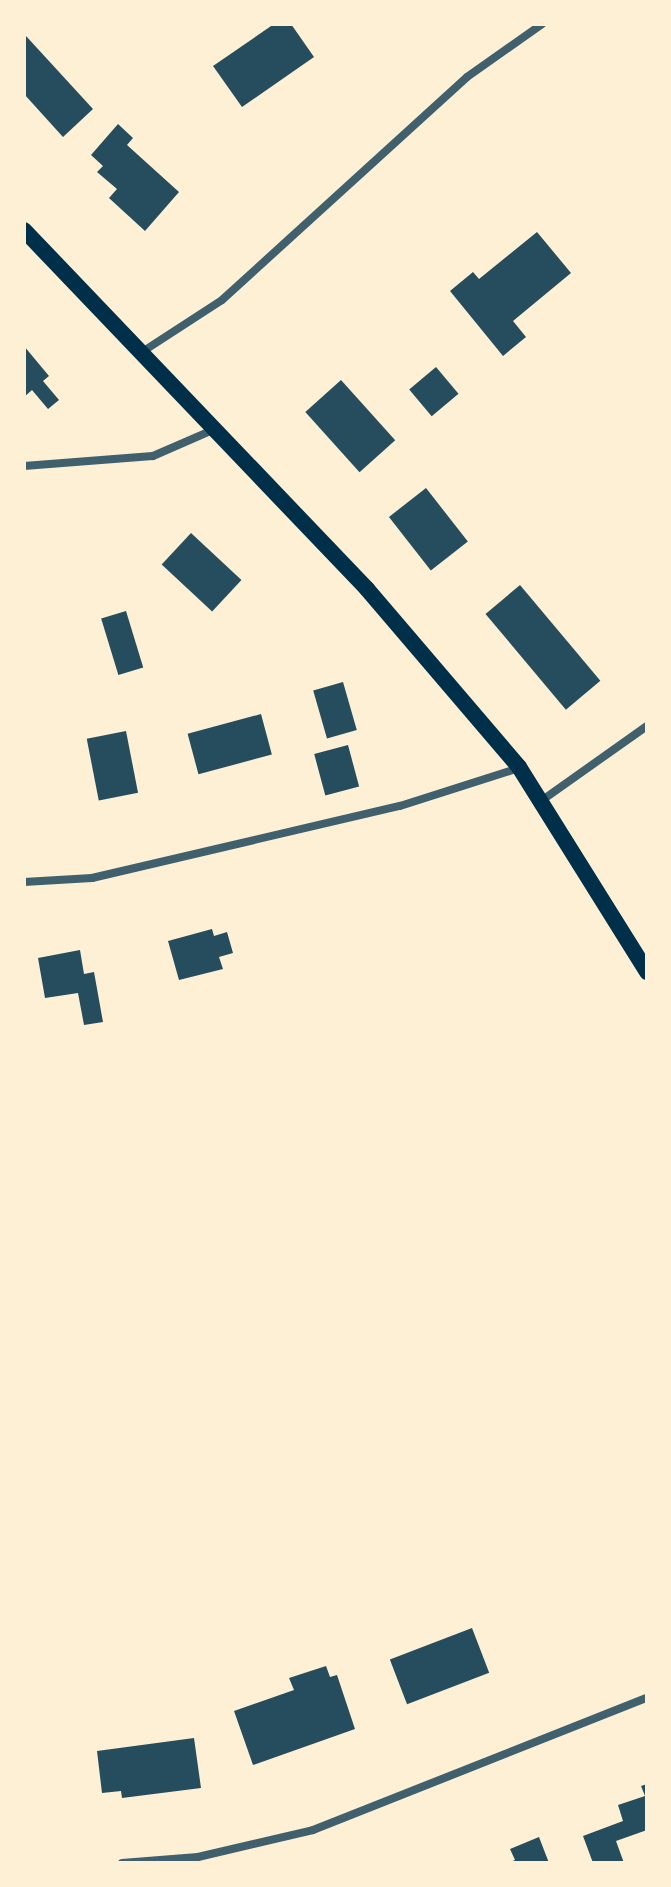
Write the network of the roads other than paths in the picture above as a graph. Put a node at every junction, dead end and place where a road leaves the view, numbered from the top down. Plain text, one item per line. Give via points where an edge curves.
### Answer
1 (542, 24) edge
2 (24, 230) edge
3 (142, 352) junction
4 (215, 429) junction
5 (24, 466) edge
6 (647, 726) edge
7 (519, 767) junction
8 (541, 801) junction
9 (24, 882) edge
10 (647, 972) edge
11 (647, 1698) edge
12 (122, 1863) edge

1 - 3 street via 467,77 222,300
2 - 3 main road
3 - 4 main road
4 - 5 street via 153,456
4 - 7 main road via 367,589
6 - 8 street
7 - 8 main road
7 - 9 street via 400,806 92,878
8 - 10 main road
11 - 12 street via 313,1830 198,1857

